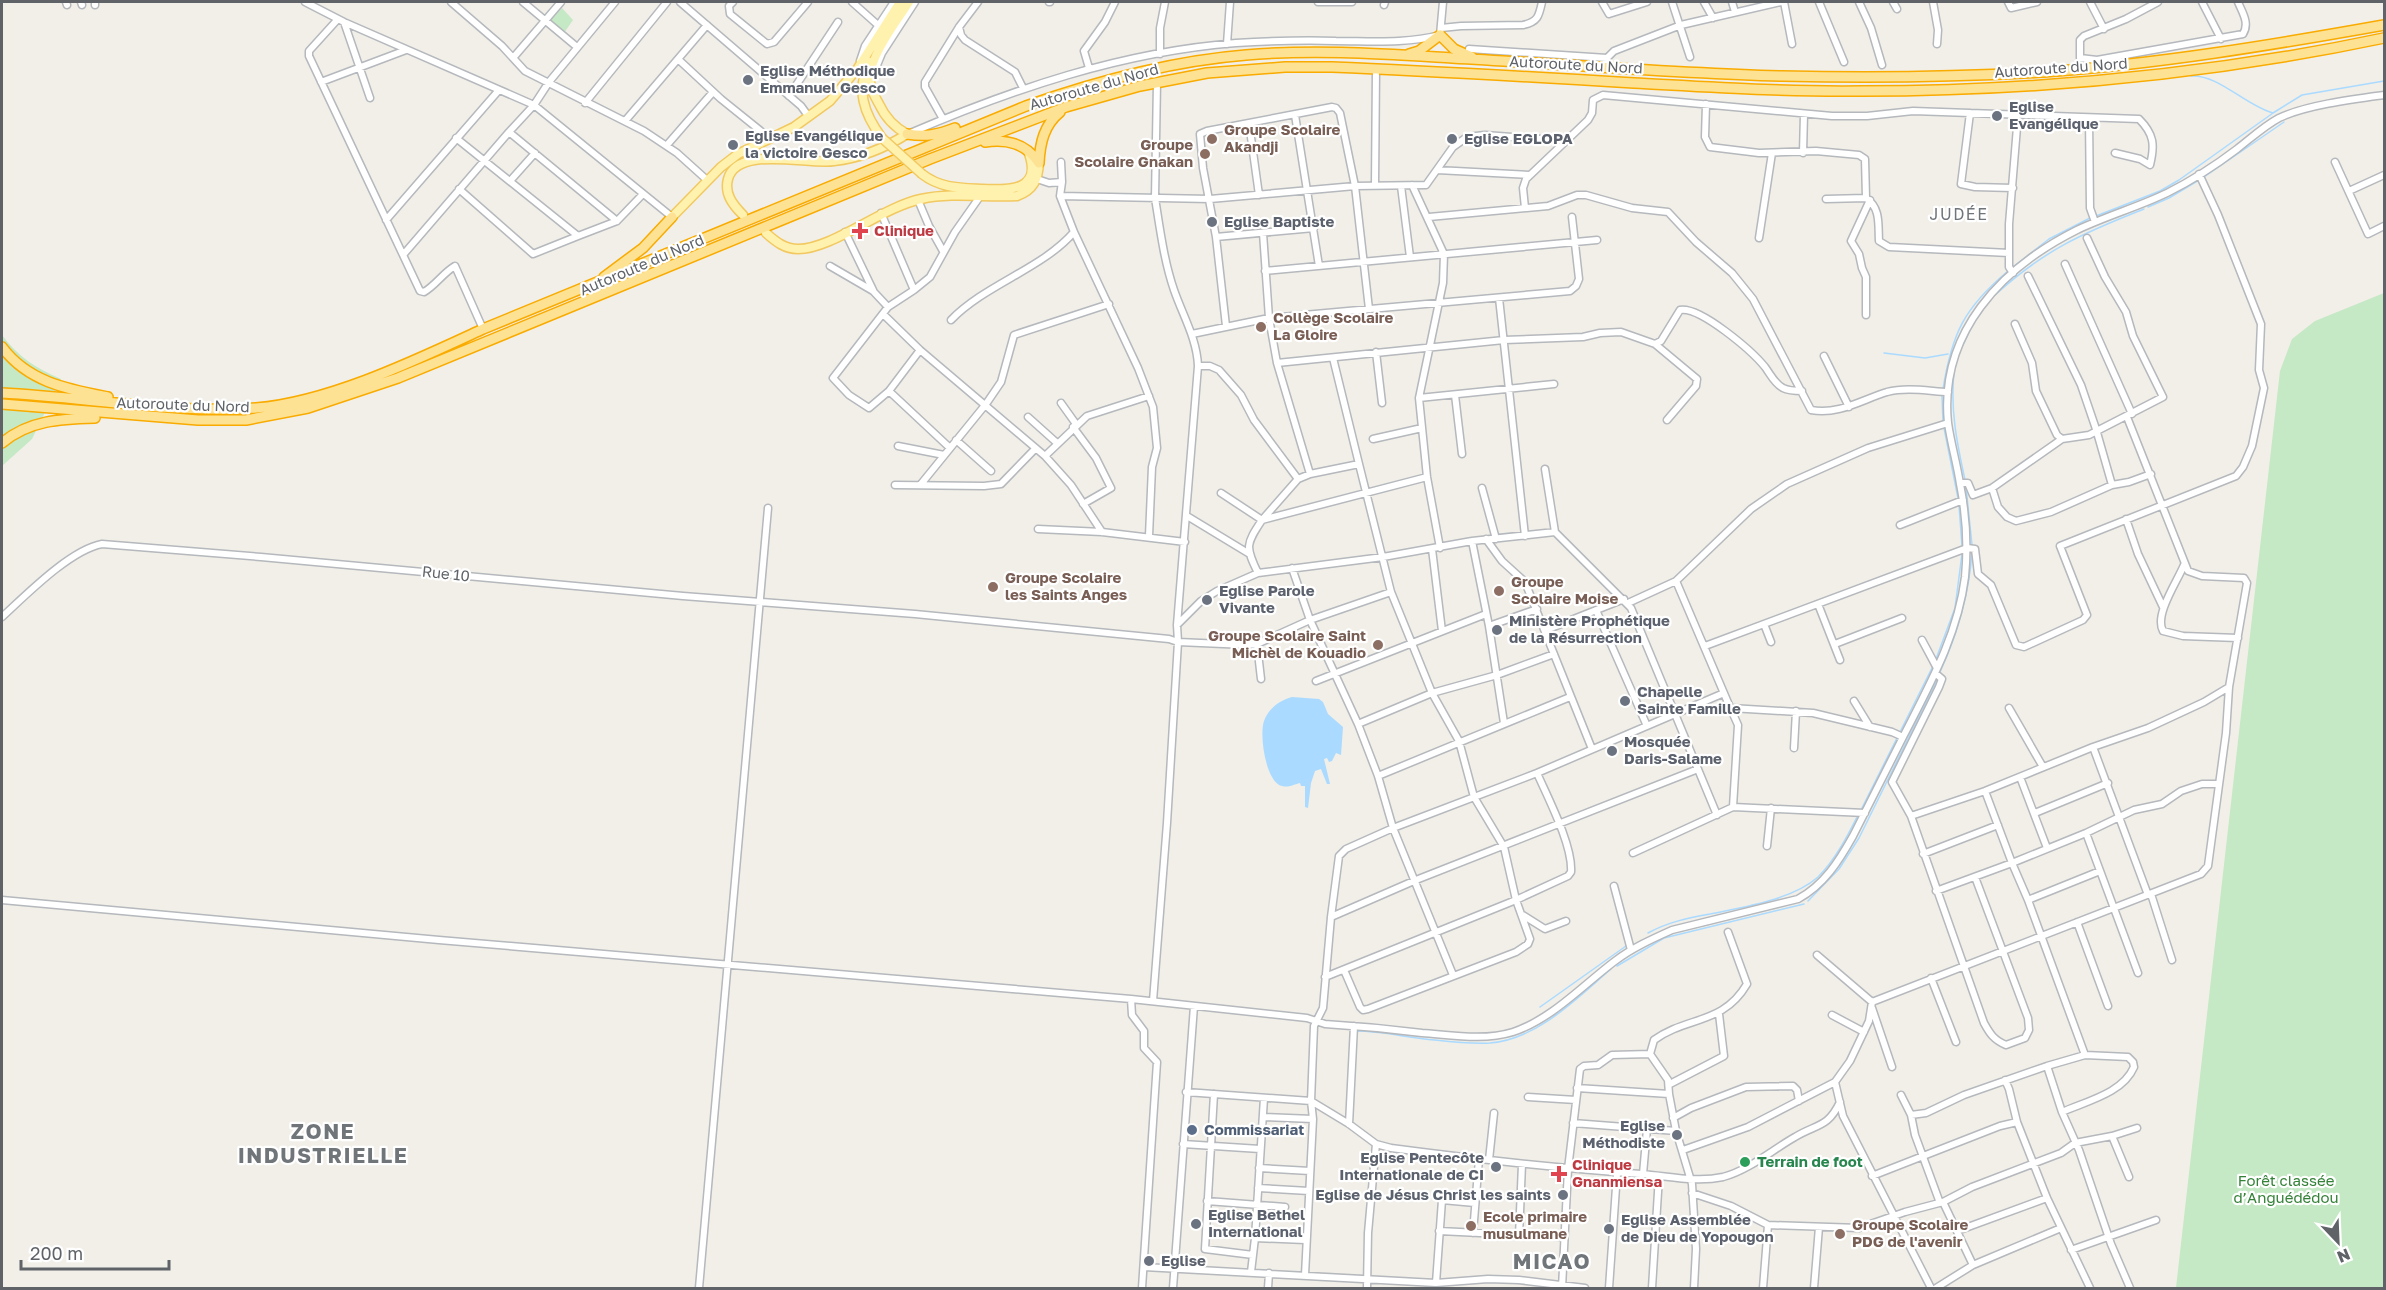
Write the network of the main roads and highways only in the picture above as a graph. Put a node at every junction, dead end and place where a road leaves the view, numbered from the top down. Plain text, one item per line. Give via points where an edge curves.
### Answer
1 (900, 2) edge
2 (909, 2) edge
3 (2385, 25) edge
4 (893, 26) junction
5 (2385, 38) edge
6 (1405, 56) junction
7 (1480, 60) junction
8 (1026, 106) junction
9 (1066, 106) junction
10 (908, 134) junction
11 (771, 139) junction
12 (954, 150) junction
13 (1028, 150) junction
14 (772, 159) junction
15 (1038, 163) junction
16 (743, 215) dead end
17 (672, 217) joint
18 (766, 233) dead end
19 (581, 290) junction
20 (2, 346) edge
21 (2, 393) edge
22 (2, 404) edge
23 (140, 404) junction
24 (135, 416) junction
25 (2, 443) edge

1 - 11 main road via 858,68 830,101
2 - 4 main road
3 - 7 highway, Autoroute du Nord via 2166,59 2044,72 1784,76 1605,62
4 - 10 main road via 871,70 870,81 889,120
4 - 13 main road, bridge via 869,62 861,86 871,120 882,138 922,174 942,186 1011,190 1023,186 1032,166
5 - 9 highway, Autoroute du Nord via 2276,59 2075,84 1861,92 1305,67 1248,69 1157,82
6 - 7 highway, Autoroute du Nord
6 - 7 highway via 1419,51 1440,32 1454,49
6 - 8 highway, Autoroute du Nord via 1283,53 1221,58 1124,75
8 - 10 highway via 935,135
8 - 19 highway, Autoroute du Nord
9 - 12 highway, Autoroute du Nord
9 - 15 highway via 1041,138
10 - 14 main road via 885,147 848,159 821,163
11 - 14 main road
11 - 17 main road via 738,154 706,180
12 - 13 highway via 1001,140
12 - 24 highway, Autoroute du Nord via 452,356 334,400 246,420
13 - 15 highway
14 - 16 main road via 744,162 729,175 728,195
15 - 18 main road via 1037,180 1017,196 951,194 918,200 799,249 782,245
17 - 19 highway via 643,248
19 - 23 highway, Autoroute du Nord via 396,368 285,404 223,409
20 - 23 highway via 23,367 58,387
21 - 23 highway, Autoroute du Nord
22 - 24 highway, Autoroute du Nord
24 - 25 highway via 46,421 20,430

